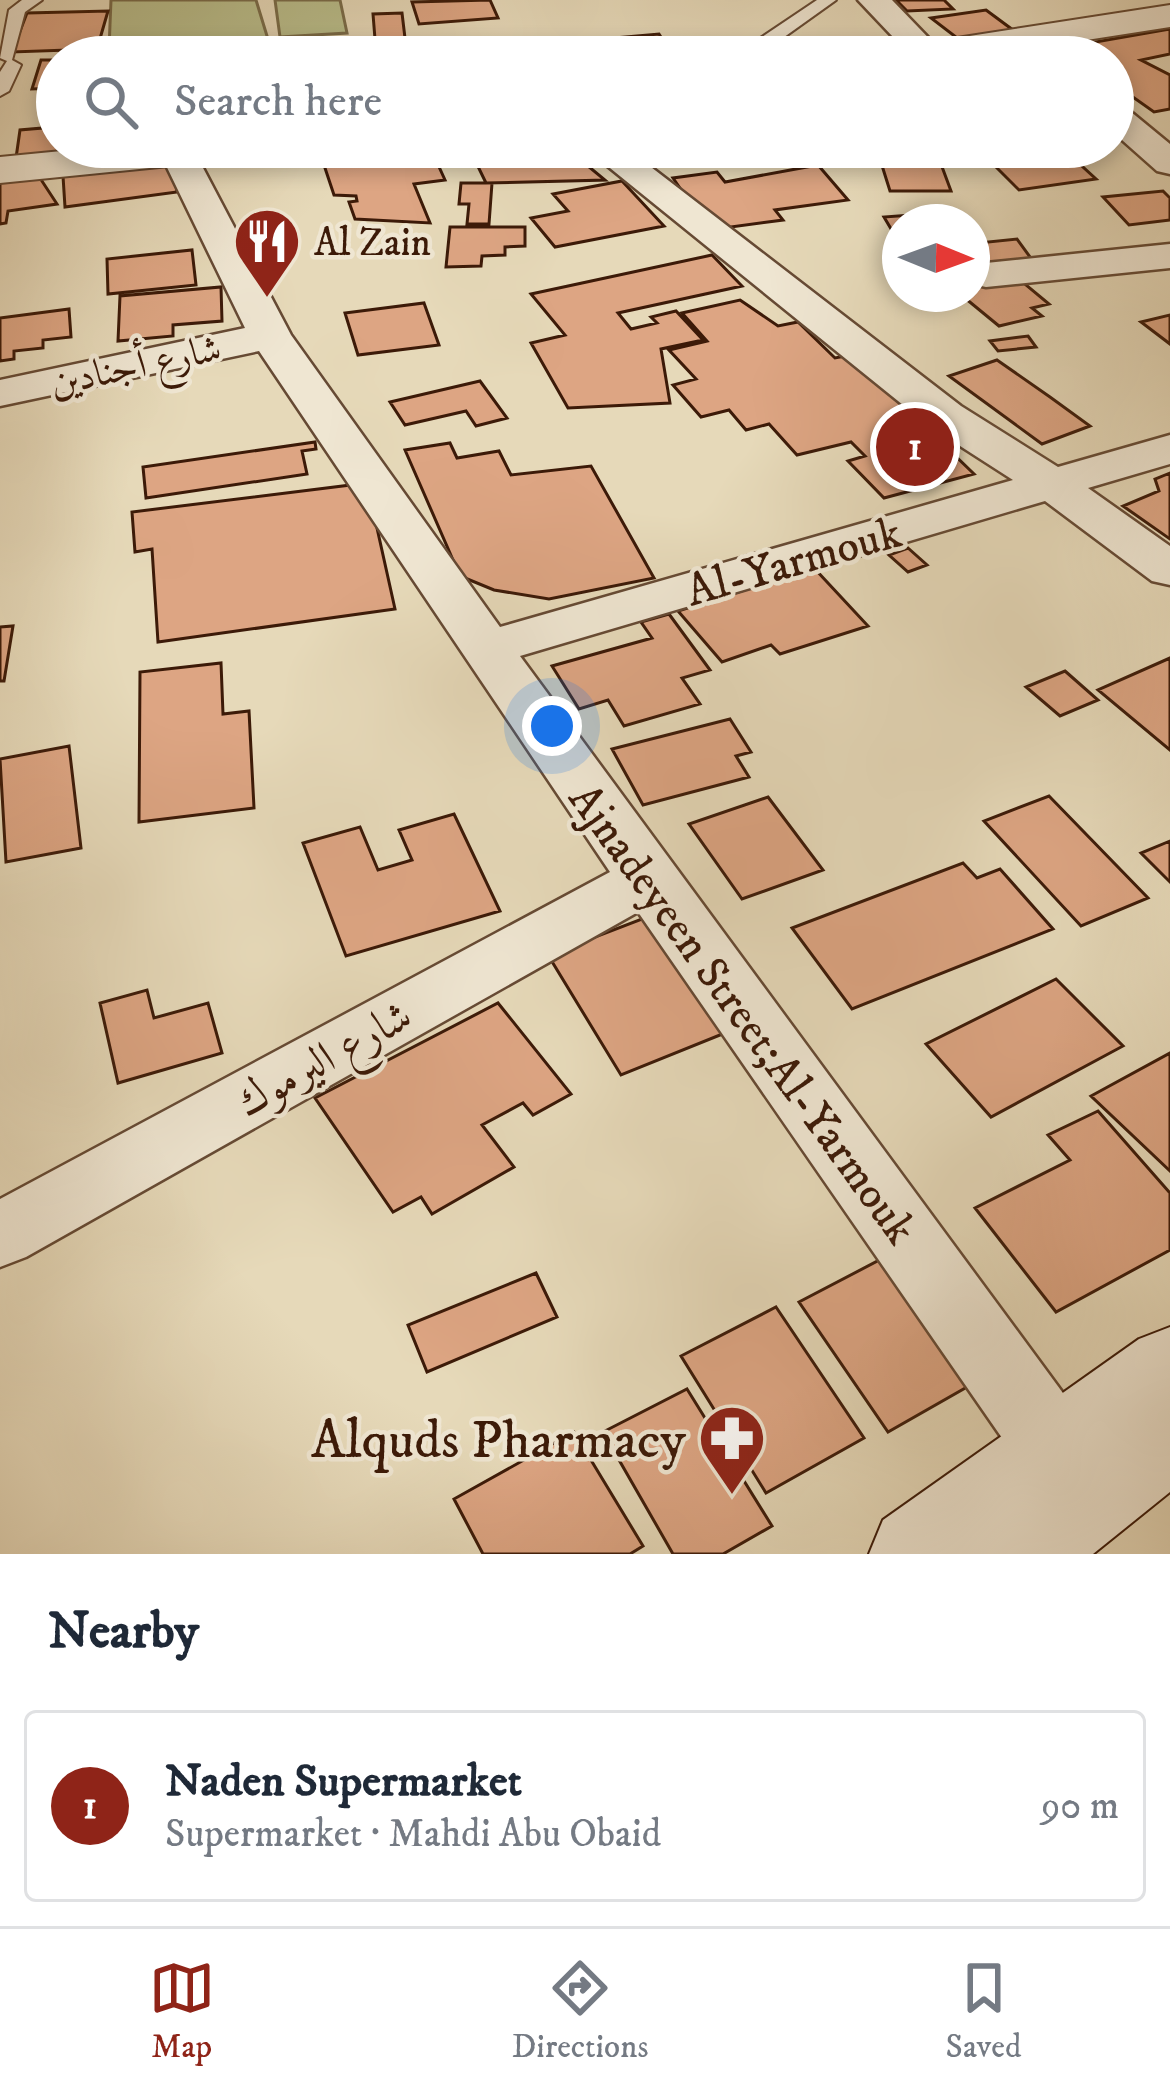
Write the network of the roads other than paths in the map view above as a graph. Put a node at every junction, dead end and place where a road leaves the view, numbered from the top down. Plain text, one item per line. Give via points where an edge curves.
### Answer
1 (34, 0) edge
2 (828, 0) edge
3 (874, 0) edge
4 (1170, 16) edge
5 (775, 36) edge
6 (901, 36) edge
7 (1083, 36) edge
8 (0, 91) edge
9 (1134, 132) edge
10 (1170, 163) edge
11 (36, 166) edge
12 (210, 168) edge
13 (629, 168) edge
14 (0, 170) edge
15 (1170, 256) edge
16 (990, 275) edge
17 (270, 336) junction
18 (0, 393) edge
19 (1170, 449) edge
20 (1054, 485) junction
21 (1170, 570) edge
22 (485, 649) junction
23 (646, 879) junction
24 (0, 1234) edge
25 (1170, 1368) edge
26 (1112, 1457) edge
27 (916, 1554) edge
28 (1017, 1554) edge

1 - 8 lane via 17,10
2 - 5 lane
3 - 6 street
4 - 7 street
9 - 10 street
11 - 14 street
12 - 17 street, Ajnadeyeen Street;Al-Yarmouk
13 - 20 street via 945,416
15 - 16 street
17 - 18 street, شارع أجنادين
17 - 22 street, Ajnadeyeen Street;Al-Yarmouk
19 - 20 street, Al-Yarmouk
20 - 21 street
20 - 22 street, Al-Yarmouk
22 - 23 street, Ajnadeyeen Street;Al-Yarmouk
23 - 24 street, شارع اليرموك
23 - 26 street, Ajnadeyeen Street;Al-Yarmouk
25 - 26 street
26 - 27 street
26 - 28 street

